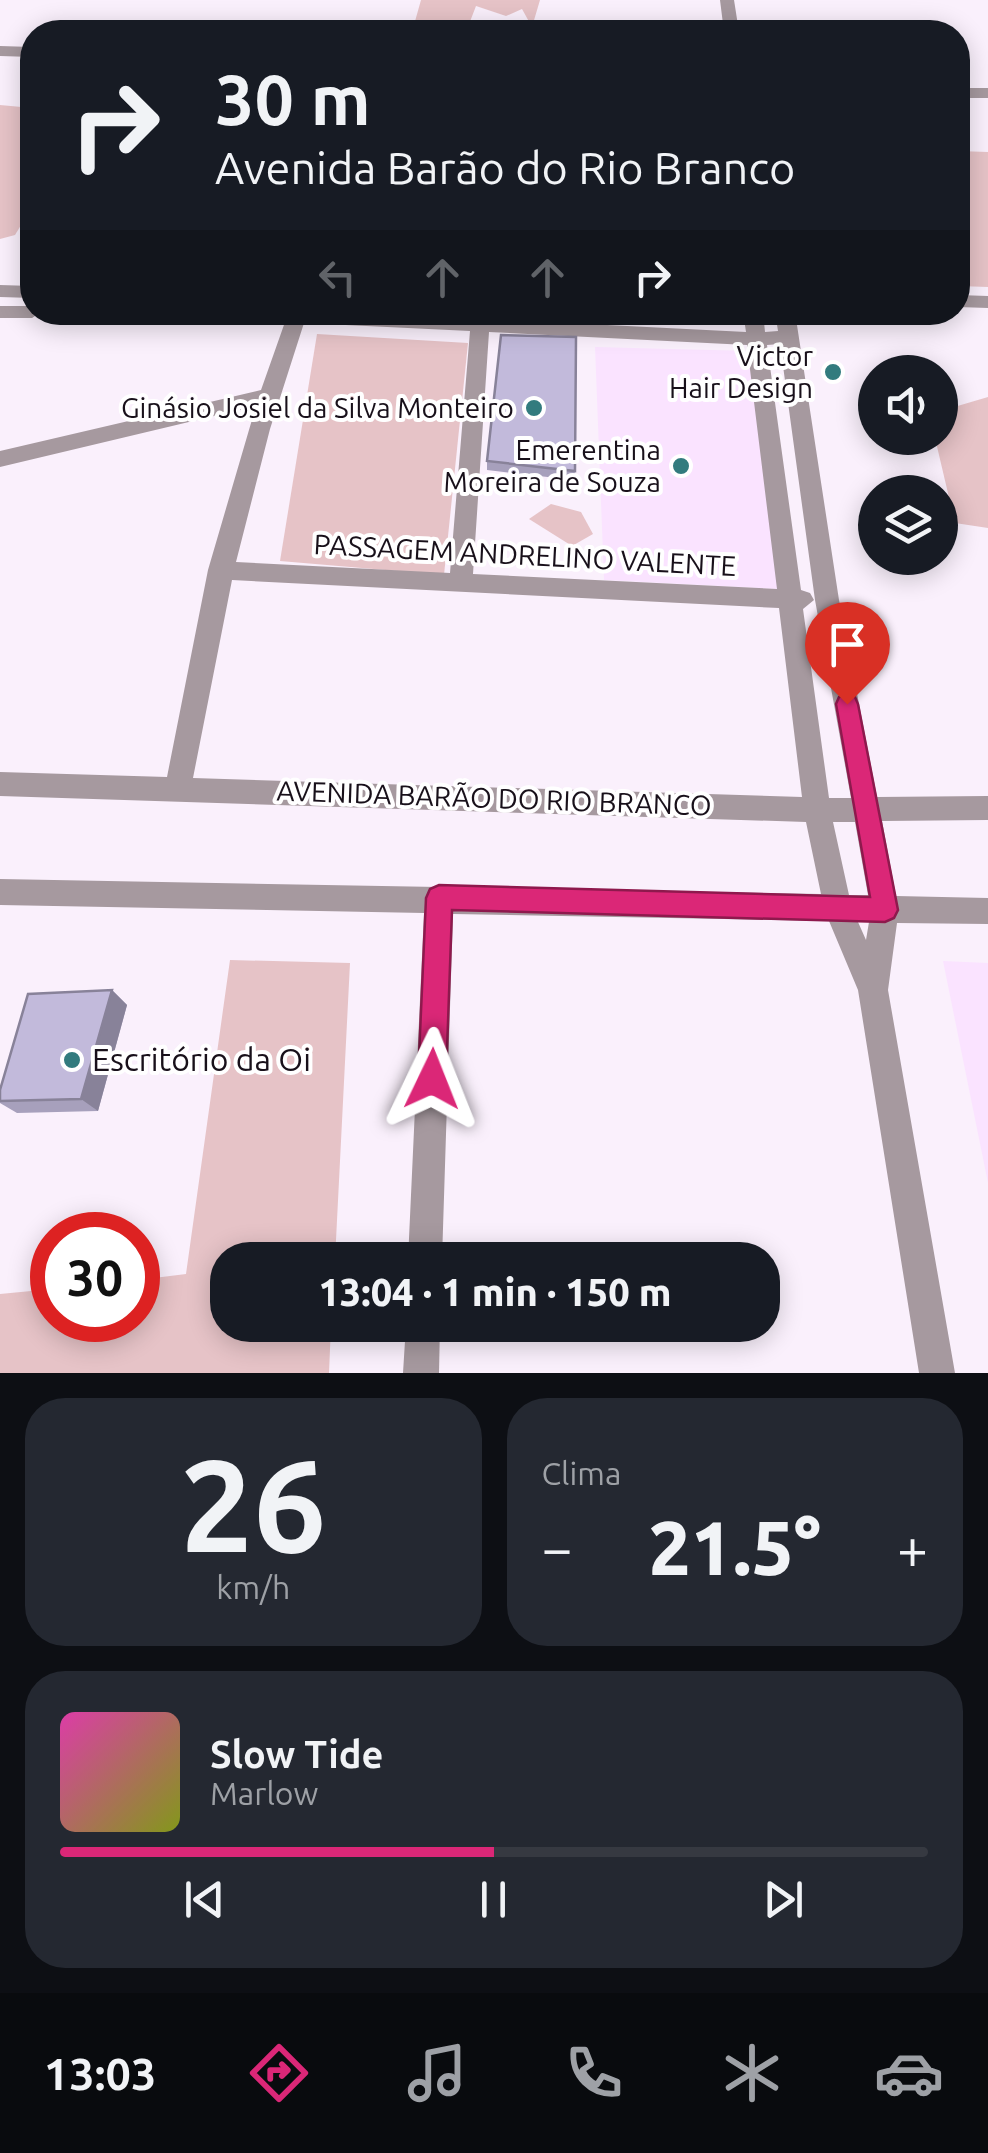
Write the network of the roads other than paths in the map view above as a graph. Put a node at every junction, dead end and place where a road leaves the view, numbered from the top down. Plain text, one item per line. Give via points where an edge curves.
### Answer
1 (293, 325) edge
2 (481, 325) edge
3 (553, 325) edge
4 (754, 325) edge
5 (779, 325) edge
6 (787, 325) edge
7 (755, 339) junction
8 (268, 396) junction
9 (0, 459) edge
10 (220, 570) junction
11 (461, 580) junction
12 (789, 600) junction
13 (826, 600) junction
14 (0, 784) edge
15 (178, 787) junction
16 (868, 808) junction
17 (988, 808) edge
18 (818, 810) junction
19 (0, 892) edge
20 (439, 898) junction
21 (838, 910) junction
22 (885, 910) junction
23 (988, 910) edge
24 (872, 990) junction
25 (427, 1242) edge
26 (422, 1342) edge
27 (421, 1373) edge
28 (937, 1373) edge

1 - 8 street
2 - 11 street
3 - 7 street
4 - 7 street
5 - 7 street
6 - 13 street
7 - 12 street
8 - 9 street
8 - 10 street
10 - 11 street, PASSAGEM ANDRELINO VALENTE
10 - 15 street
11 - 12 street, PASSAGEM ANDRELINO VALENTE
12 - 13 street, PASSAGEM ANDRELINO VALENTE
12 - 18 street
13 - 16 street
14 - 15 street, AVENIDA BARÃO DO RIO BRANCO
15 - 18 street, AVENIDA BARÃO DO RIO BRANCO
16 - 17 street, AVENIDA BARÃO DO RIO BRANCO
16 - 18 street, AVENIDA BARÃO DO RIO BRANCO
16 - 22 street
18 - 21 street
19 - 20 street
20 - 21 street
20 - 25 street
21 - 22 street
21 - 24 street
22 - 23 street
22 - 24 street
24 - 28 street
26 - 27 street

